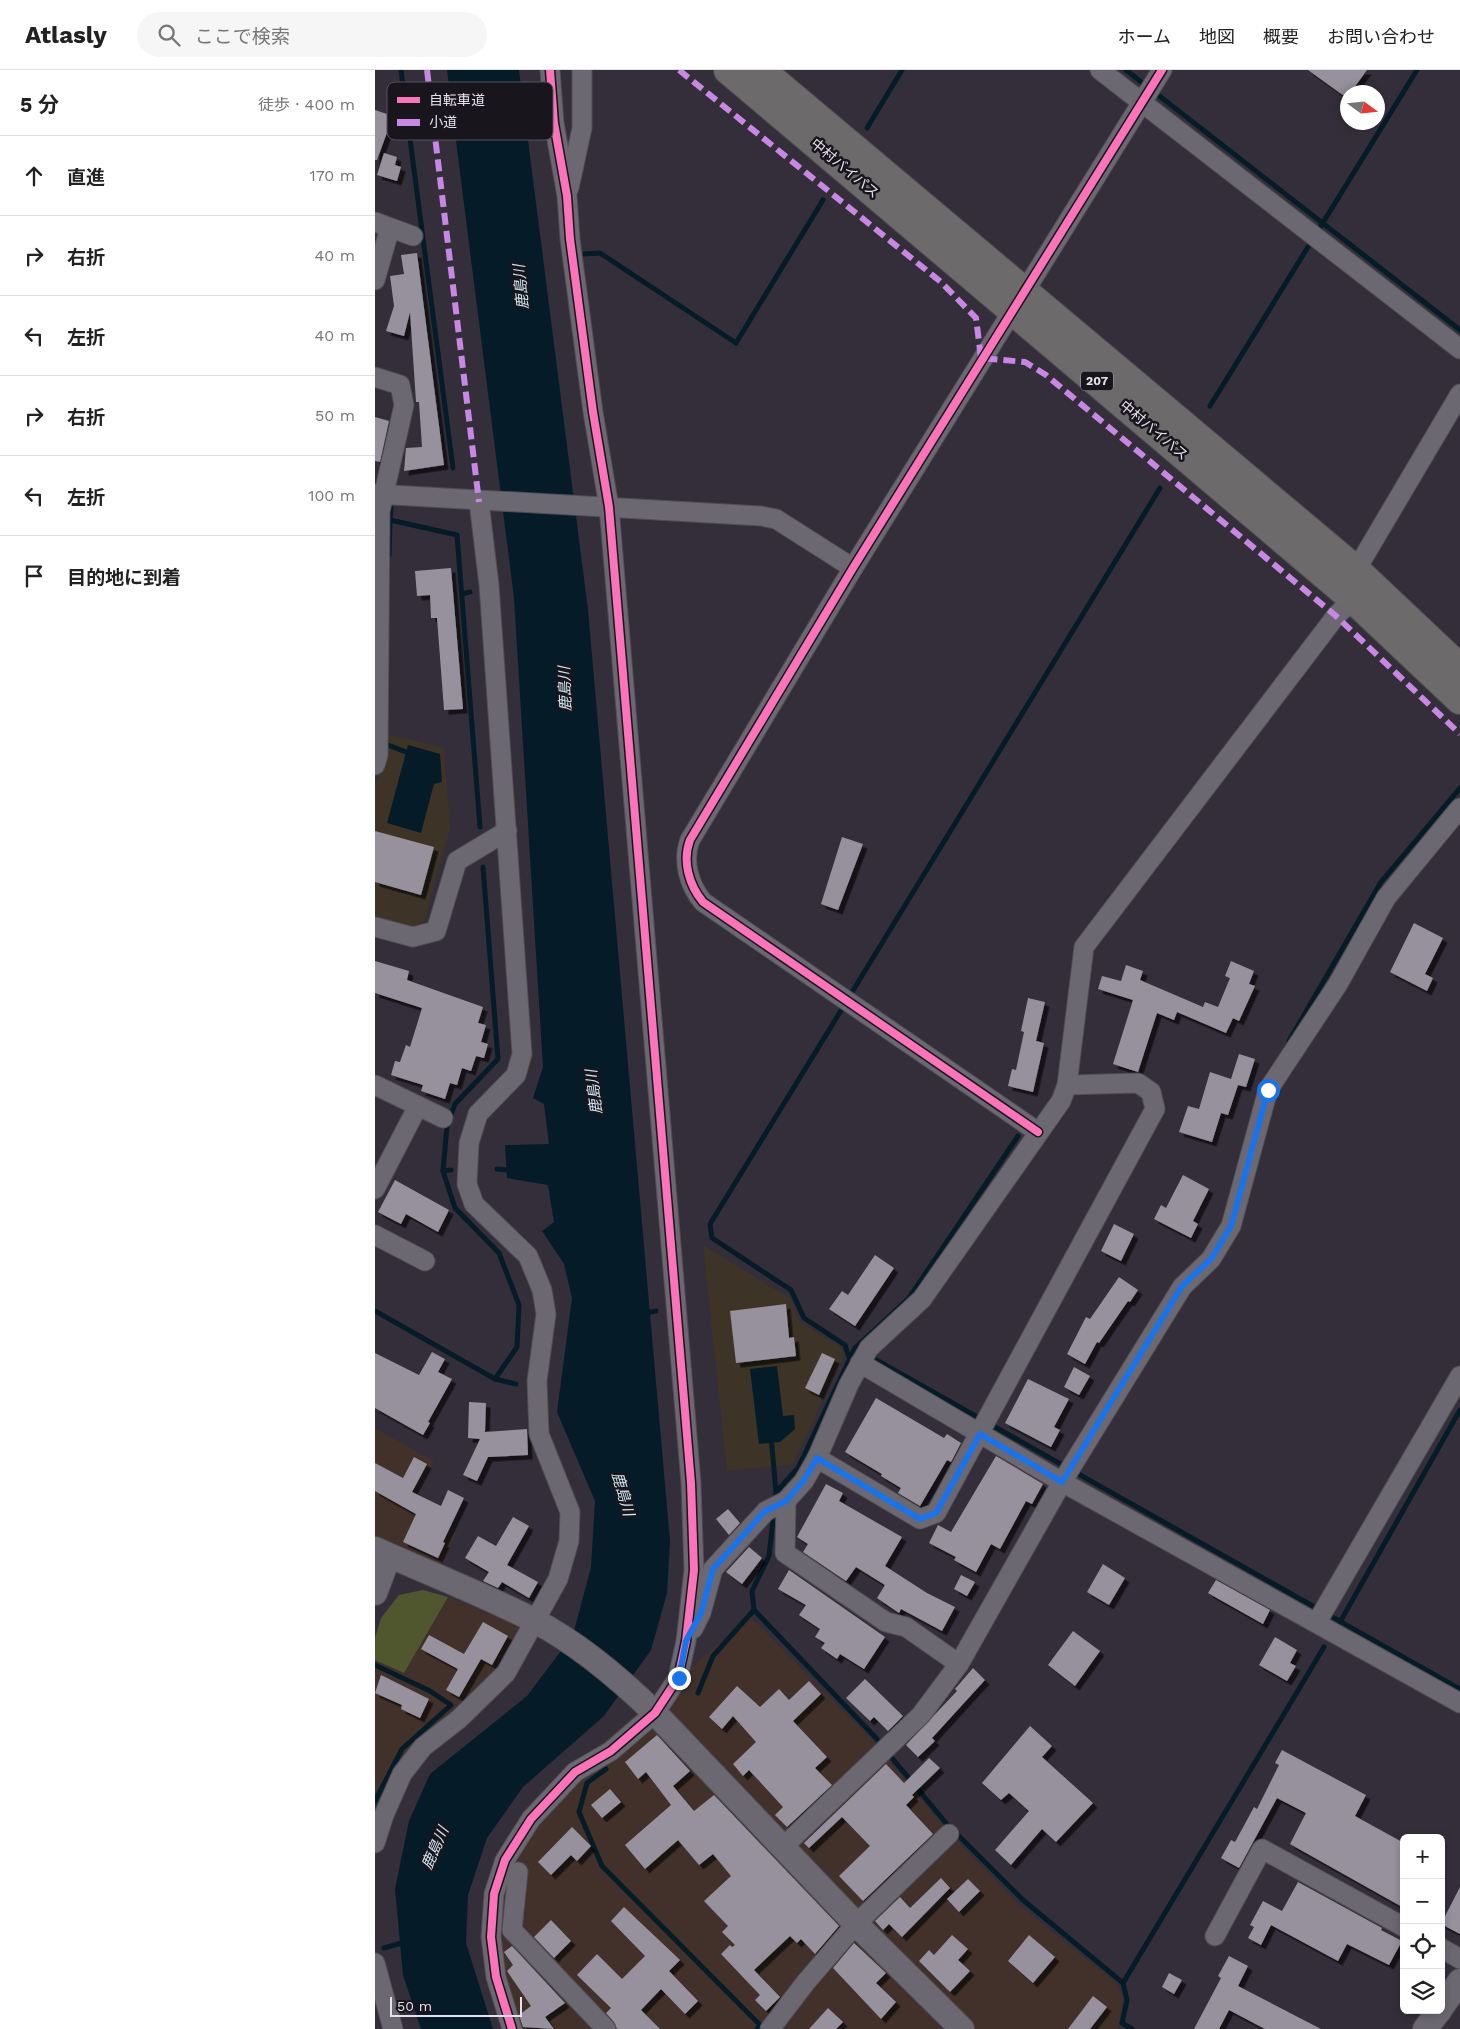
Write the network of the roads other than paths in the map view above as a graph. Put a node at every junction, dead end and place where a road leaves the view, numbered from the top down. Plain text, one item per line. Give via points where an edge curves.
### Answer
1 (582, 70) edge
2 (728, 70) edge
3 (761, 70) edge
4 (1100, 70) edge
5 (1159, 75) edge
6 (1141, 102) junction
7 (553, 110) edge
8 (567, 196) junction
9 (383, 225) edge
10 (413, 236) dead end
11 (375, 280) edge
12 (1018, 300) junction
13 (1460, 349) edge
14 (375, 377) edge
15 (1460, 394) edge
16 (379, 501) edge
17 (479, 502) junction
18 (609, 506) junction
19 (853, 568) junction
20 (1356, 570) junction
21 (1353, 599) junction
22 (1460, 668) edge
23 (1460, 700) edge
24 (375, 765) edge
25 (1460, 808) edge
26 (507, 832) junction
27 (375, 926) edge
28 (375, 1085) edge
29 (1067, 1085) junction
30 (418, 1106) junction
31 (443, 1118) dead end
32 (1037, 1132) junction
33 (375, 1189) edge
34 (375, 1235) edge
35 (425, 1261) dead end
36 (865, 1356) junction
37 (1460, 1376) edge
38 (980, 1434) junction
39 (817, 1458) junction
40 (1062, 1482) junction
41 (786, 1501) junction
42 (382, 1552) edge
43 (375, 1593) edge
44 (1317, 1622) junction
45 (544, 1627) junction
46 (686, 1641) junction
47 (959, 1664) junction
48 (1460, 1703) edge
49 (648, 1706) junction
50 (949, 1834) dead end
51 (375, 1843) edge
52 (784, 1846) junction
53 (518, 1872) dead end
54 (856, 1924) junction
55 (1400, 1926) edge
56 (1215, 1936) dead end
57 (1445, 1950) edge
58 (1460, 1959) edge
59 (375, 1963) edge
60 (1460, 1981) edge
61 (1437, 2019) edge
62 (393, 2029) edge
63 (512, 2029) edge
64 (606, 2029) edge
65 (770, 2029) edge
66 (962, 2029) edge

1 - 8 street via 582,128
2 - 12 highway, 中村バイパス / 207
3 - 12 highway, 中村バイパス / 207
4 - 6 street
5 - 6 street
6 - 12 street
6 - 13 street
7 - 8 street
8 - 18 street via 593,412
9 - 10 street
9 - 11 street
12 - 19 street
12 - 20 highway, 中村バイパス / 207
12 - 21 highway, 中村バイパス / 207
14 - 16 street via 400,385 405,405
15 - 20 street
16 - 17 street
16 - 24 street via 378,755
17 - 18 street
17 - 26 street via 489,585
18 - 19 street via 776,519
18 - 46 street via 691,1483 694,1570
19 - 32 street via 695,831 685,852 693,890 703,902
20 - 22 highway, 中村バイパス / 207
21 - 23 highway, 中村バイパス / 207
21 - 29 street via 1336,616 1084,947
25 - 40 street via 1386,898 1338,984 1268,1090 1231,1226 1211,1259 1182,1286
26 - 27 street via 457,861 437,931 413,937
26 - 45 street via 522,1054 516,1075 478,1114 469,1143 467,1184 475,1204 528,1256 542,1290 546,1314 537,1381 539,1434 570,1512 569,1541
28 - 30 street
29 - 32 street via 1061,1101
29 - 38 street via 1138,1083 1151,1092 1155,1109
30 - 31 street
30 - 33 street
32 - 36 street via 922,1300
34 - 35 street
36 - 38 street
36 - 39 street via 849,1384
37 - 44 street
38 - 39 street via 936,1513 920,1519
38 - 40 street
39 - 41 street
40 - 44 street
40 - 47 street
41 - 46 street via 765,1511 713,1569 701,1613
41 - 47 street via 785,1553 886,1622 906,1627
42 - 43 street
42 - 45 street
44 - 48 street
45 - 49 street via 599,1664
45 - 51 street via 506,1673 459,1719 423,1747 402,1774
46 - 49 street via 679,1678
47 - 52 street via 921,1714
49 - 52 street
49 - 63 street via 611,1751 575,1772 531,1819 505,1860 494,1894 491,1937 496,1977
50 - 54 street
52 - 54 street
53 - 64 street via 512,1930
54 - 65 street via 805,1982
54 - 66 street
55 - 56 street via 1262,1849
57 - 58 street
59 - 62 street
60 - 61 street

